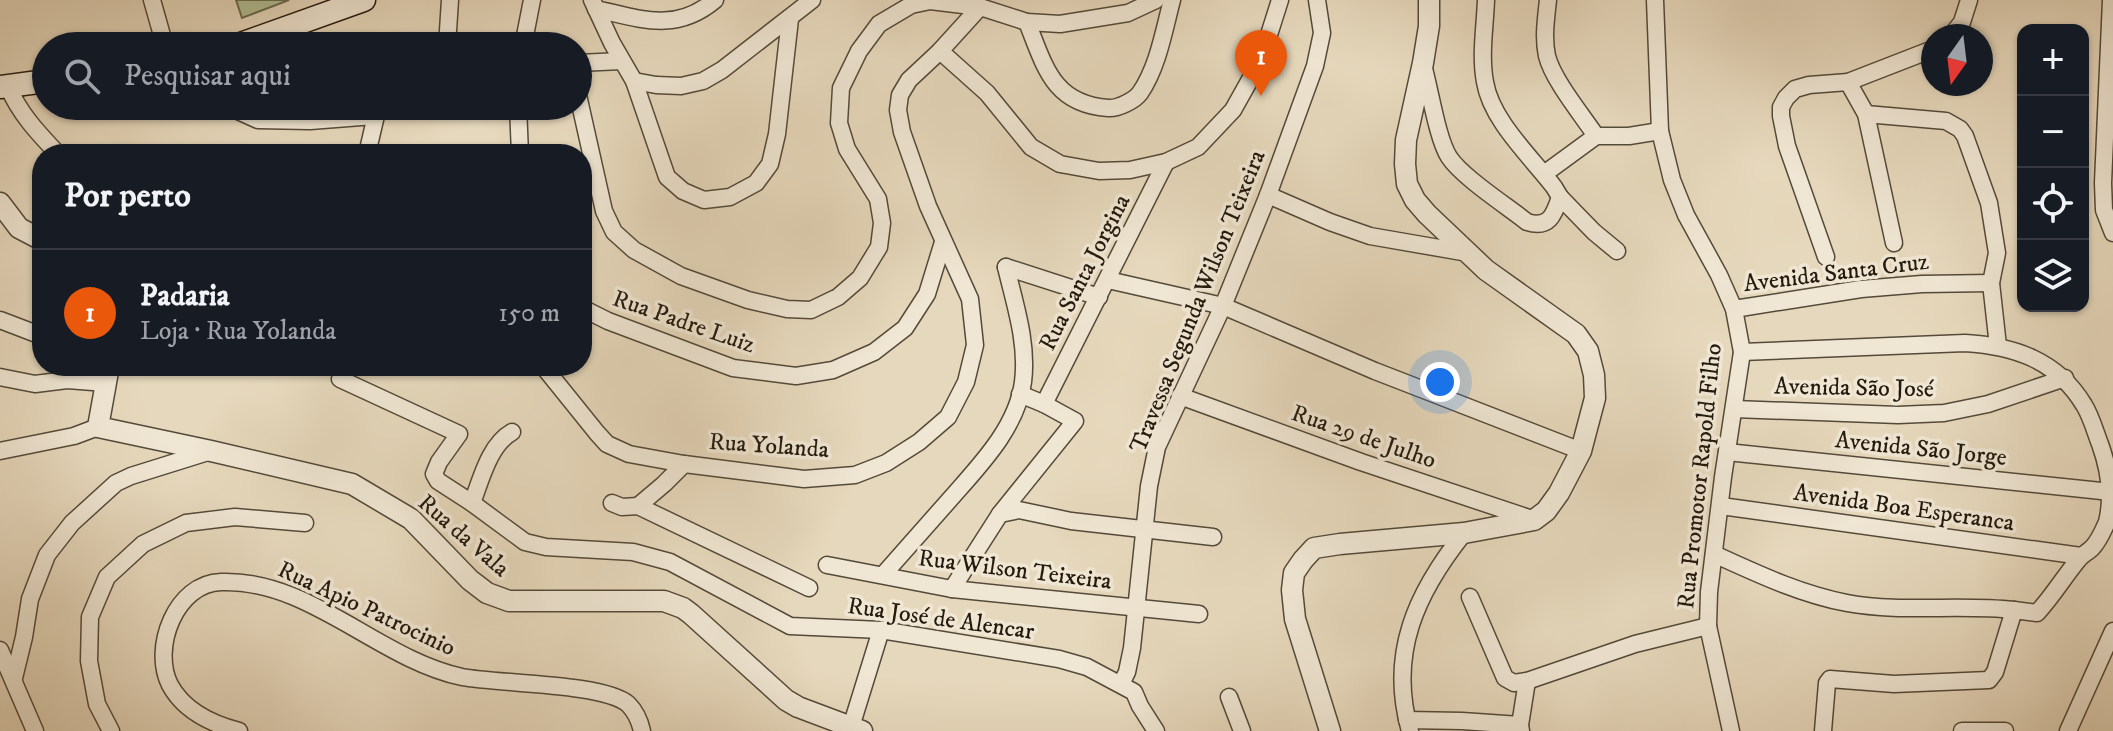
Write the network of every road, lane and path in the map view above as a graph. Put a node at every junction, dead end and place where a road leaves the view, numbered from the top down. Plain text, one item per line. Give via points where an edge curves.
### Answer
1 (152, 0) edge
2 (364, 0) edge
3 (450, 0) edge
4 (532, 0) edge
5 (715, 0) edge
6 (812, 0) edge
7 (1098, 0) edge
8 (1156, 0) edge
9 (1172, 0) edge
10 (1280, 0) edge
11 (1317, 0) edge
12 (1429, 0) edge
13 (1486, 0) edge
14 (1548, 0) edge
15 (1655, 0) edge
16 (1969, 0) edge
17 (2111, 0) edge
18 (594, 4) edge
19 (980, 7) junction
20 (1103, 18) junction
21 (790, 19) junction
22 (1027, 22) junction
23 (1960, 24) edge
24 (161, 32) edge
25 (274, 32) edge
26 (448, 32) edge
27 (526, 32) edge
28 (940, 51) junction
29 (1921, 54) edge
30 (622, 61) junction
31 (592, 62) edge
32 (1423, 63) junction
33 (634, 81) junction
34 (1848, 82) junction
35 (32, 83) edge
36 (4, 86) edge
37 (1866, 114) junction
38 (258, 120) edge
39 (317, 120) edge
40 (374, 120) edge
41 (519, 120) edge
42 (584, 120) edge
43 (1660, 131) junction
44 (1596, 136) junction
45 (49, 144) edge
46 (369, 144) edge
47 (520, 144) edge
48 (589, 144) edge
49 (592, 157) edge
50 (1166, 162) junction
51 (1544, 174) junction
52 (1268, 195) junction
53 (1560, 197) junction
54 (0, 203) edge
55 (9, 225) edge
56 (2113, 233) edge
57 (32, 235) edge
58 (943, 242) junction
59 (1894, 243) dead end
60 (1617, 251) dead end
61 (1468, 253) junction
62 (1826, 257) dead end
63 (1108, 280) junction
64 (1991, 283) junction
65 (1099, 297) junction
66 (1223, 306) junction
67 (1734, 309) junction
68 (592, 313) edge
69 (0, 320) edge
70 (32, 332) edge
71 (1998, 346) junction
72 (1742, 352) junction
73 (94, 376) edge
74 (108, 376) edge
75 (551, 376) edge
76 (0, 377) edge
77 (2065, 378) junction
78 (340, 379) dead end
79 (1020, 394) junction
80 (1180, 396) junction
81 (1044, 404) junction
82 (1734, 409) junction
83 (98, 427) junction
84 (512, 432) dead end
85 (0, 451) edge
86 (211, 451) junction
87 (1581, 451) junction
88 (1727, 452) junction
89 (684, 464) junction
90 (2111, 492) junction
91 (472, 503) junction
92 (612, 503) dead end
93 (638, 506) junction
94 (1721, 506) junction
95 (1000, 514) junction
96 (1534, 520) junction
97 (305, 523) dead end
98 (1144, 530) junction
99 (1464, 533) junction
100 (1213, 537) dead end
101 (1714, 554) junction
102 (2081, 556) junction
103 (827, 565) dead end
104 (883, 575) junction
105 (809, 588) dead end
106 (952, 589) junction
107 (1470, 597) dead end
108 (1135, 609) junction
109 (2014, 610) junction
110 (1199, 614) dead end
111 (1708, 626) junction
112 (881, 630) junction
113 (2113, 631) edge
114 (0, 650) edge
115 (14, 678) junction
116 (1518, 682) junction
117 (1127, 683) junction
118 (1229, 697) dead end
119 (1408, 726) edge
120 (1521, 728) edge
121 (856, 729) edge
122 (35, 731) edge
123 (111, 731) edge
124 (239, 731) edge
125 (642, 731) edge
126 (1156, 731) edge
127 (1242, 731) edge
128 (1330, 731) edge
129 (1731, 731) edge
130 (1823, 731) edge
131 (1962, 731) edge
132 (2005, 731) edge
133 (2068, 731) edge

1 - 24 street
2 - 25 main road
3 - 26 street
4 - 27 street
5 - 18 street via 694,15 672,21 649,21
6 - 21 street
7 - 20 street
8 - 20 street
9 - 22 street via 1139,96 1114,108 1088,106 1062,91
10 - 50 street via 1261,60 1233,110 1198,147
11 - 52 street, Travessa Segunda Wilson Teixeira via 1322,33 1315,66
12 - 32 street
13 - 51 street via 1485,86 1493,107
14 - 44 street via 1548,58
15 - 43 street, Rua Promotor Rapold Filho
16 - 23 street
17 - 56 street via 2103,183 2104,210
18 - 30 street
19 - 22 street
19 - 28 street, Rua Yolanda
19 - 49 street via 930,1 911,5 879,24 859,51 841,88 839,123 847,149 878,199 879,247 860,278 811,310 748,300 681,276 634,250 614,232 604,211
20 - 22 street
21 - 33 street via 703,81 681,86
21 - 33 street via 770,164 756,183 730,197 704,200 667,177
28 - 50 street via 987,93 1031,147 1060,164 1099,171
28 - 58 street, Rua Yolanda via 909,80 898,110
29 - 34 street
30 - 31 street
30 - 33 street
32 - 53 street via 1443,142 1460,170 1527,222 1548,221
32 - 61 street via 1406,140 1407,184 1427,214
34 - 37 street
34 - 62 street via 1795,89 1781,107 1787,146
35 - 36 main road
36 - 45 street
37 - 59 street
37 - 64 street via 1946,121 1960,129 1989,203 1997,253
38 - 39 street
40 - 46 street
41 - 47 street
42 - 48 street
43 - 44 street
43 - 67 street, Rua Promotor Rapold Filho via 1686,215
44 - 51 street
50 - 63 street, Rua Santa Jorgina
51 - 53 street
52 - 61 street via 1370,236
52 - 66 street, Travessa Segunda Wilson Teixeira
53 - 60 street
54 - 55 street
55 - 57 street
58 - 68 street, Rua Padre Luiz via 927,294 905,328 874,352 833,370 796,376 733,368
58 - 89 street, Rua Yolanda via 970,299 975,345 966,382 948,417 919,442 855,475 804,479
61 - 87 street via 1576,334 1588,351 1595,398
63 - 65 street, Rua Santa Jorgina
63 - 66 street
64 - 67 street, Avenida Santa Cruz via 1861,289
64 - 71 street
65 - 79 street via 1006,267 1024,339
65 - 81 street, Rua Santa Jorgina
66 - 80 street, Travessa Segunda Wilson Teixeira
66 - 87 street
67 - 72 street, Rua Promotor Rapold Filho
69 - 70 street
71 - 72 street
71 - 77 street via 2019,351
72 - 82 street, Rua Promotor Rapold Filho
73 - 76 street via 35,384
74 - 83 street
75 - 89 street, Rua Yolanda via 607,444 629,454
77 - 82 street, Avenida São José via 1944,413
77 - 90 street via 2086,407 2107,464
78 - 91 street, Rua José de Alencar via 459,434 434,474
79 - 81 street
79 - 104 street via 992,449
80 - 96 street, Rua 29 de Julho
80 - 98 street, Travessa Segunda Wilson Teixeira via 1157,447
81 - 95 street via 1075,421
82 - 88 street, Rua Promotor Rapold Filho
83 - 85 street
83 - 86 street, Rua da Vala
84 - 91 street via 491,455
86 - 115 street via 116,483 72,523 47,555 30,599
86 - 121 street, Rua da Vala via 352,484 411,519 470,580 498,599 674,604 786,700
87 - 96 street via 1559,493
88 - 90 street, Avenida São Jorge
88 - 94 street, Rua Promotor Rapold Filho
89 - 93 street
90 - 102 street via 2100,537
91 - 112 street, Rua José de Alencar via 525,542 633,552 670,562 790,626
92 - 93 street
93 - 105 street
94 - 101 street, Rua Promotor Rapold Filho
94 - 102 street, Avenida Boa Esperanca
95 - 98 street via 1019,510
95 - 106 street
96 - 99 street
97 - 123 street via 235,517 186,523 143,544 107,577 90,617 89,661 97,704
98 - 100 street
98 - 108 street, Travessa Segunda Wilson Teixeira
99 - 119 street via 1420,600 1406,639 1402,694
99 - 128 street via 1314,548 1294,573 1295,619
101 - 109 street via 1780,585 1849,603
101 - 111 street, Rua Promotor Rapold Filho
102 - 109 street via 2037,613
103 - 104 street, Rua Wilson Teixeira
104 - 106 street, Rua Wilson Teixeira
106 - 108 street, Rua Wilson Teixeira
107 - 116 street via 1505,678
108 - 110 street, Rua Wilson Teixeira
108 - 117 street, Travessa Segunda Wilson Teixeira
109 - 130 street via 1989,680 1894,684 1830,679
111 - 116 street
111 - 129 street, Rua Promotor Rapold Filho
112 - 117 street, Rua José de Alencar via 1059,659
112 - 121 street
113 - 133 street
114 - 115 street
115 - 122 street
116 - 120 street
117 - 126 street
118 - 127 street
119 - 120 street via 1462,721
124 - 125 street, Rua Apio Patrocinio via 202,718 186,705 170,685 164,664 165,637 175,611 191,592 218,582 256,584 296,597 382,644 461,677 612,695 629,705
131 - 132 street

